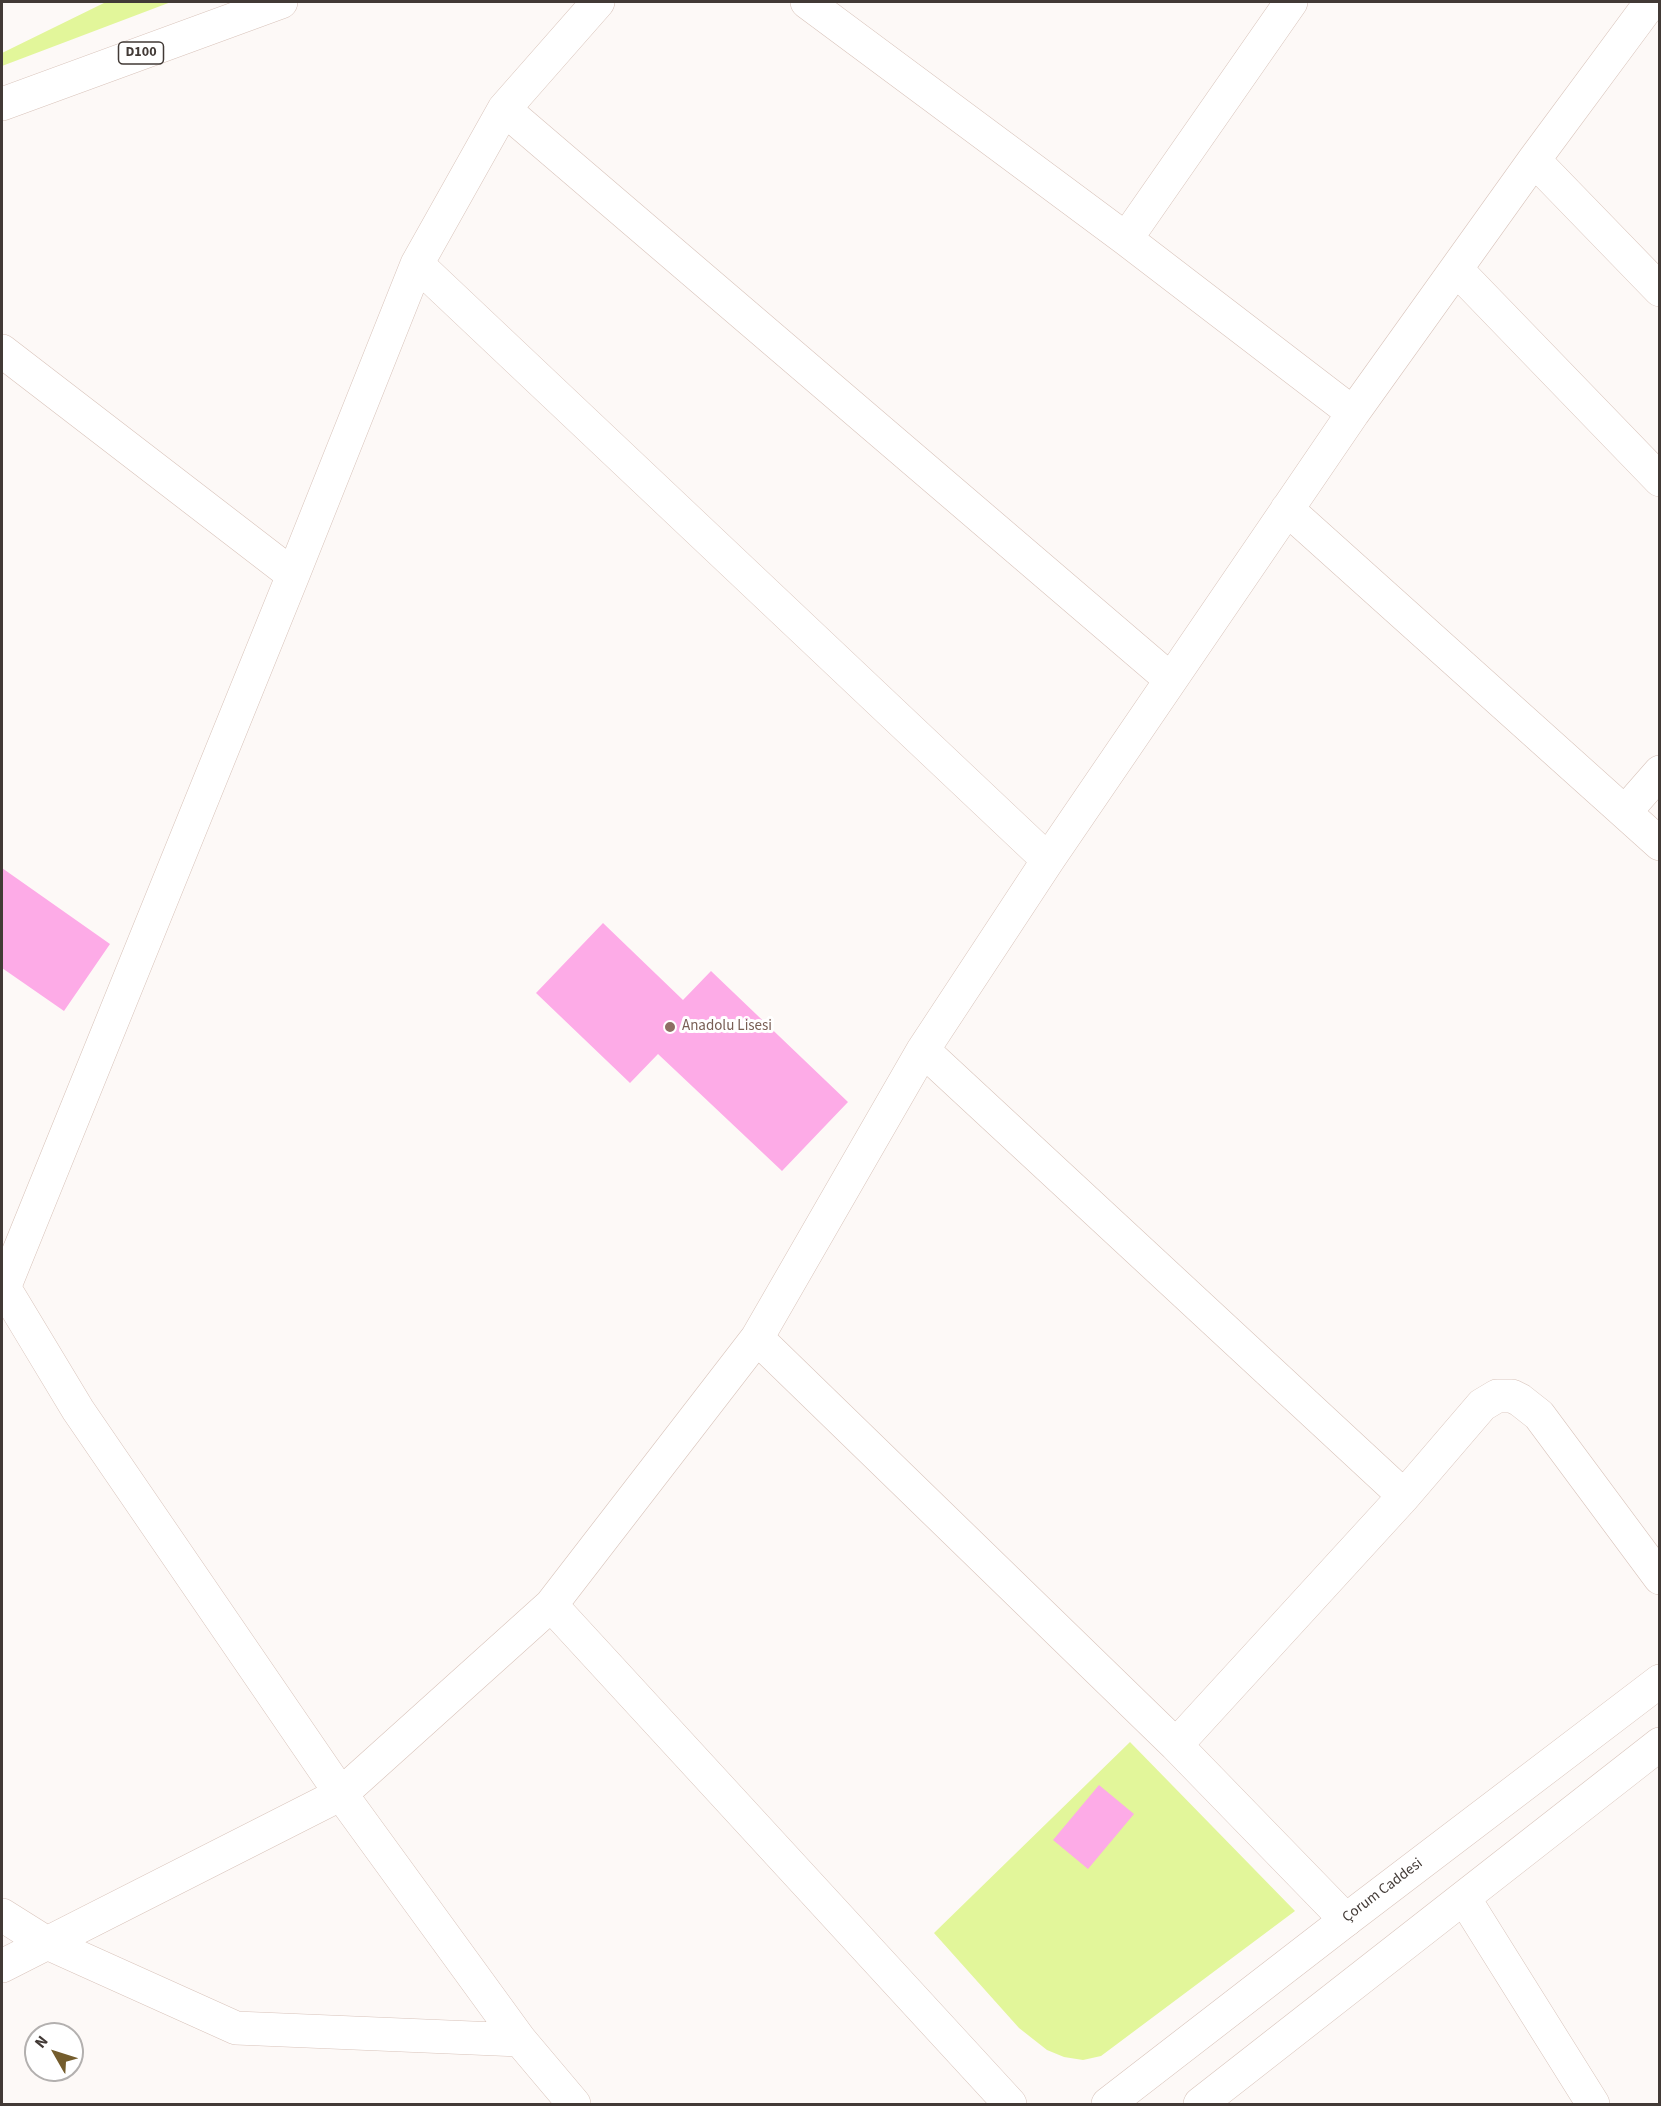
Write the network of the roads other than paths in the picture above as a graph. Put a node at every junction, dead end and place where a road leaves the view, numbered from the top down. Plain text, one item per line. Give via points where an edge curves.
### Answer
1 (281, 2) edge
2 (598, 2) edge
3 (807, 2) edge
4 (1291, 2) edge
5 (1651, 2) edge
6 (2, 104) edge
7 (504, 109) junction
8 (1534, 160) junction
9 (1126, 239) junction
10 (417, 264) junction
11 (1457, 270) junction
12 (1659, 290) edge
13 (2, 351) edge
14 (1353, 413) junction
15 (1659, 480) edge
16 (1287, 509) junction
17 (293, 575) junction
18 (1170, 679) junction
19 (1659, 772) edge
20 (1625, 813) junction
21 (1659, 844) edge
22 (1048, 860) junction
23 (923, 1050) junction
24 (3, 1286) edge
25 (757, 1338) junction
26 (1404, 1496) junction
27 (1659, 1578) edge
28 (551, 1605) junction
29 (1659, 1681) edge
30 (1659, 1744) edge
31 (1176, 1745) junction
32 (341, 1794) junction
33 (1464, 1898) junction
34 (2, 1915) edge
35 (1346, 1920) junction
36 (45, 1942) junction
37 (2, 1966) edge
38 (520, 2040) junction
39 (574, 2104) edge
40 (1010, 2104) edge
41 (1108, 2104) edge
42 (1200, 2104) edge
43 (1593, 2104) edge

1 - 6 main road, D100
2 - 7 main road
3 - 9 main road
4 - 9 main road
5 - 8 main road
7 - 10 main road
7 - 18 main road
8 - 11 main road
8 - 12 main road
9 - 14 main road
10 - 17 main road
10 - 22 main road
11 - 14 main road
11 - 15 main road
13 - 17 main road
14 - 16 main road
16 - 18 main road
16 - 20 main road
17 - 24 main road
18 - 22 main road
19 - 20 main road
20 - 21 main road
22 - 23 main road
23 - 25 main road
23 - 26 main road
24 - 32 main road via 78,1410
25 - 28 main road
25 - 31 main road
26 - 27 main road via 1482,1405 1497,1396 1512,1396 1539,1415
26 - 31 main road
28 - 32 main road
28 - 40 main road
29 - 35 main road, Çorum Caddesi
30 - 33 main road
31 - 35 main road
32 - 36 main road
32 - 38 main road
33 - 42 main road
33 - 43 main road
34 - 36 main road
35 - 41 main road, Çorum Caddesi
36 - 37 main road
36 - 38 main road via 236,2028
38 - 39 main road

